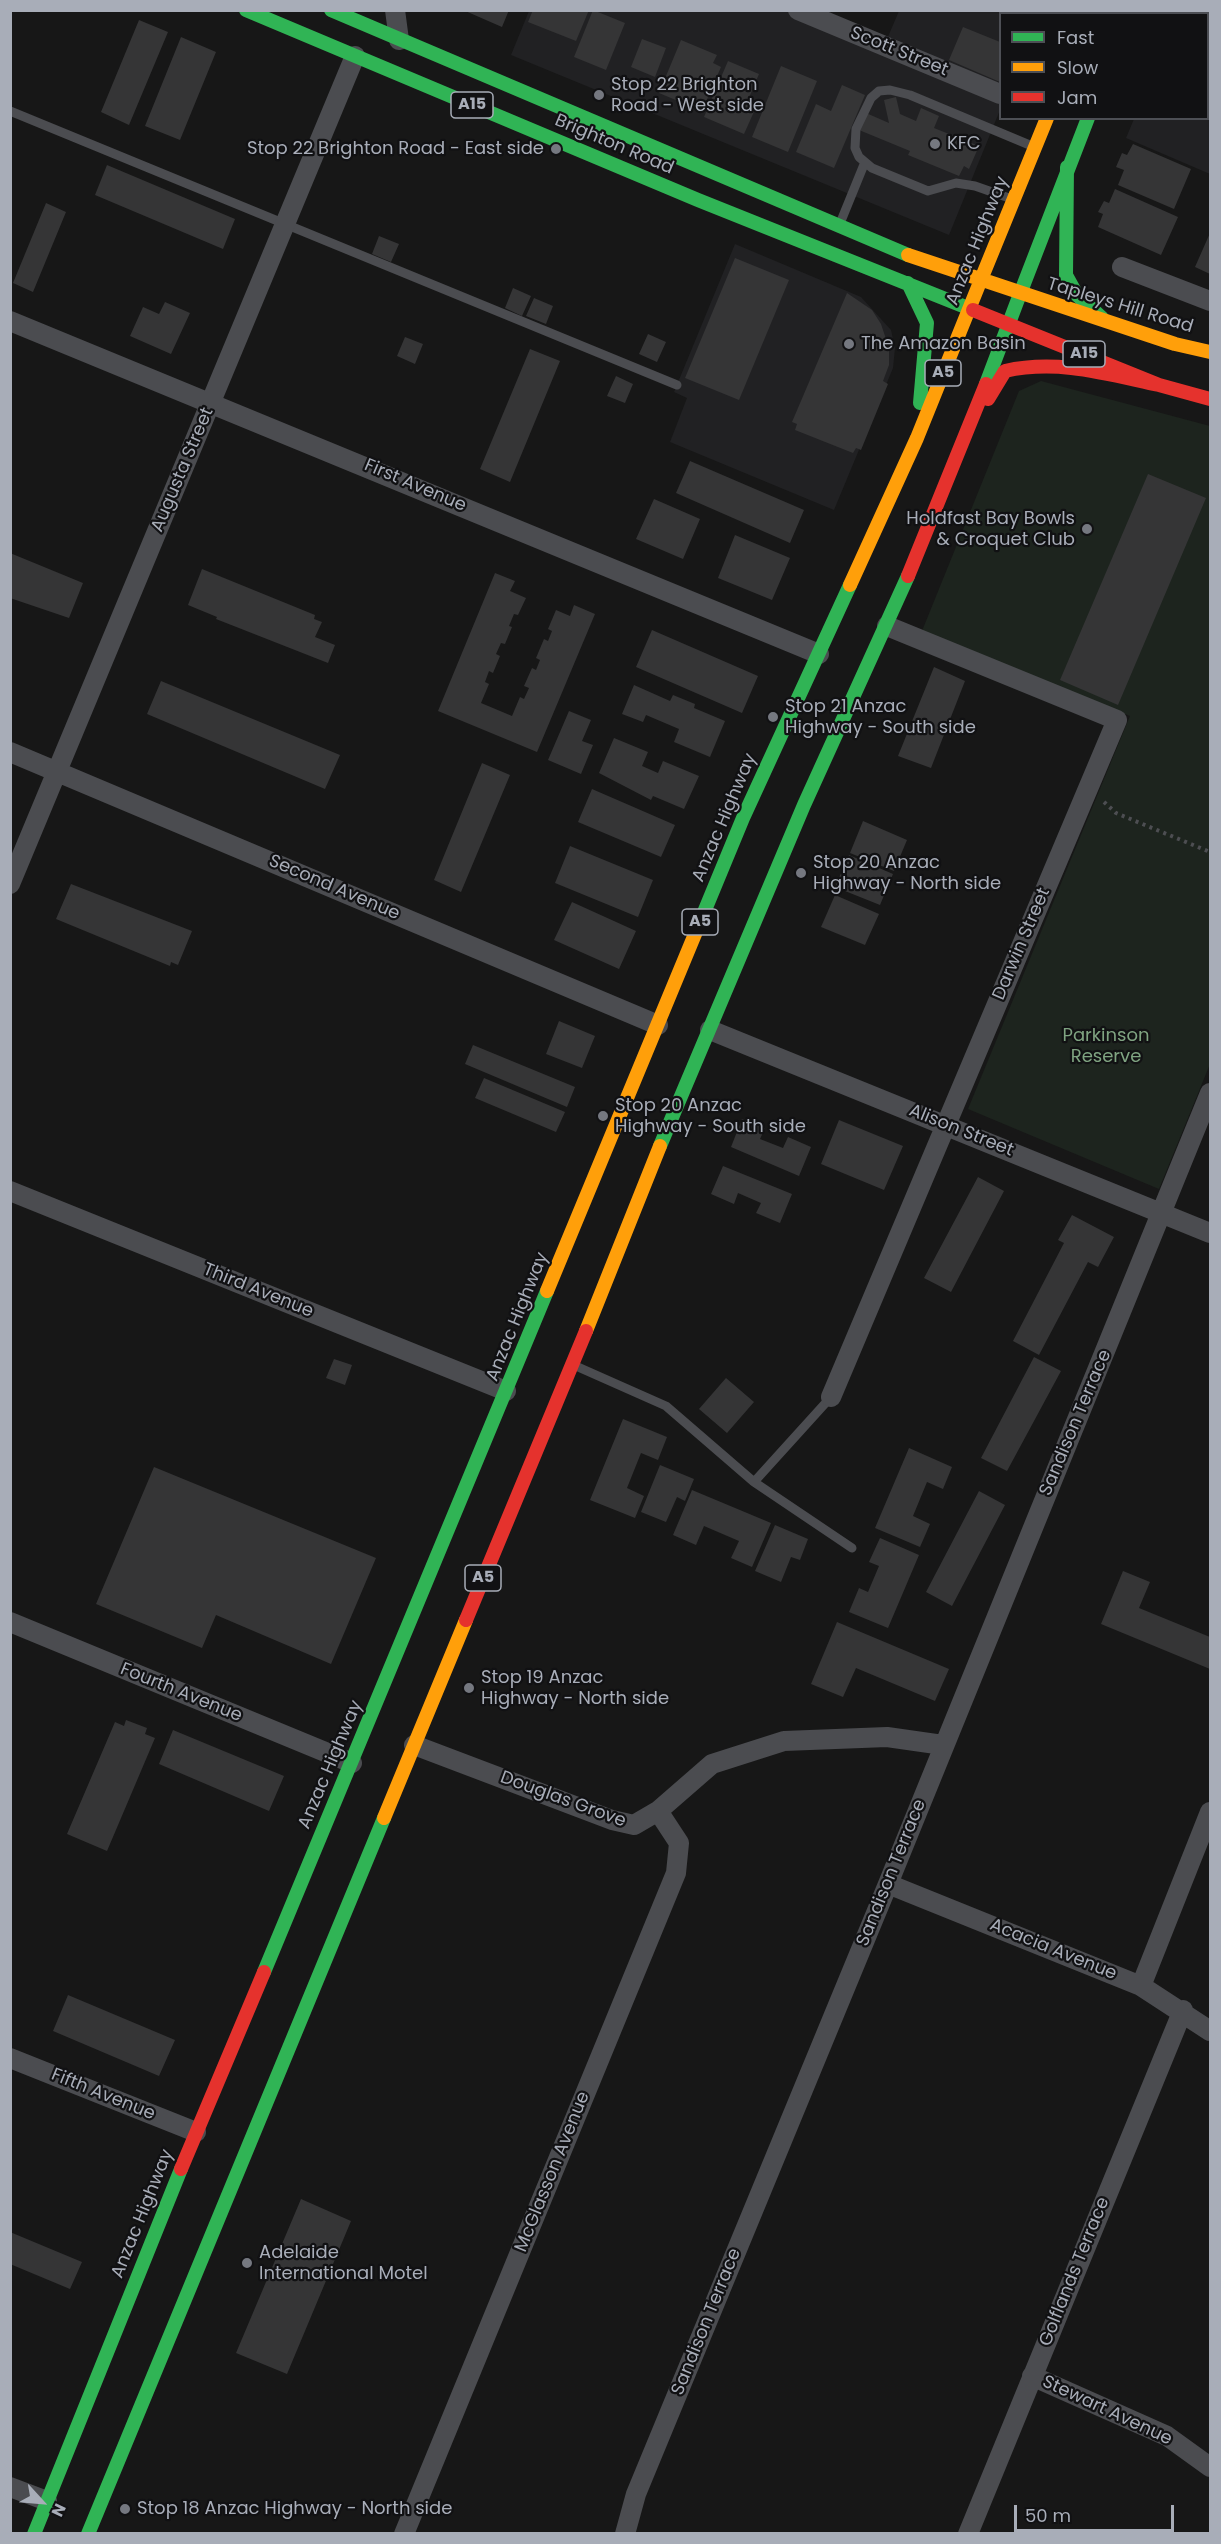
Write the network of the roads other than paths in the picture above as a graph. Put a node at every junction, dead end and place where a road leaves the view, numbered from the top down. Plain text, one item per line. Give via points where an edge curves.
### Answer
1 (246, 10) edge
2 (358, 10) edge
3 (395, 10) edge
4 (798, 10) edge
5 (341, 27) edge
6 (399, 40) junction
7 (999, 94) edge
8 (10, 111) edge
9 (1046, 120) edge
10 (1087, 120) edge
11 (1035, 147) junction
12 (865, 162) junction
13 (1067, 167) junction
14 (1014, 200) junction
15 (285, 223) junction
16 (839, 226) junction
17 (1122, 267) dead end
18 (980, 282) junction
19 (908, 283) junction
20 (1020, 294) junction
21 (1210, 301) edge
22 (970, 308) junction
23 (1103, 318) junction
24 (10, 321) edge
25 (1008, 324) junction
26 (1210, 352) edge
27 (677, 385) dead end
28 (1159, 385) junction
29 (1210, 399) edge
30 (211, 402) junction
31 (969, 429) junction
32 (917, 438) junction
33 (887, 626) junction
34 (819, 654) junction
35 (10, 752) edge
36 (58, 771) junction
37 (804, 805) junction
38 (776, 830) dead end
39 (739, 855) dead end
40 (764, 859) dead end
41 (725, 863) junction
42 (776, 872) junction
43 (10, 884) edge
44 (657, 1025) junction
45 (710, 1030) junction
46 (1210, 1093) edge
47 (946, 1124) junction
48 (642, 1189) junction
49 (12, 1195) edge
50 (619, 1206) dead end
51 (1163, 1214) junction
52 (1210, 1233) edge
53 (610, 1235) dead end
54 (620, 1248) junction
55 (571, 1364) junction
56 (506, 1391) junction
57 (831, 1397) joint
58 (754, 1482) junction
59 (852, 1548) dead end
60 (10, 1622) edge
61 (414, 1745) junction
62 (943, 1745) junction
63 (352, 1763) junction
64 (658, 1811) junction
65 (1210, 1812) edge
66 (888, 1884) junction
67 (343, 1912) junction
68 (284, 1923) junction
69 (322, 1931) dead end
70 (294, 1934) dead end
71 (287, 1958) dead end
72 (268, 1961) junction
73 (308, 1966) dead end
74 (318, 1978) junction
75 (1141, 1986) junction
76 (1182, 2010) junction
77 (1210, 2031) edge
78 (10, 2058) edge
79 (196, 2132) junction
80 (1032, 2376) junction
81 (1210, 2467) edge
82 (10, 2487) edge
83 (47, 2501) junction
84 (34, 2534) edge
85 (88, 2534) edge
86 (404, 2534) edge
87 (625, 2534) edge
88 (968, 2534) edge

1 - 5 main road, Brighton Road / A15
2 - 5 street
3 - 6 street
4 - 7 street, Scott Street
5 - 6 main road, Brighton Road / A15
5 - 15 street, Augusta Street
5 - 19 main road, Brighton Road / A15 via 698,200
6 - 16 main road, Brighton Road / A15
8 - 15 lane
9 - 11 main road, Anzac Highway
10 - 13 main road
11 - 12 lane via 890,90 879,91 871,98 856,129 855,148
11 - 14 main road, Anzac Highway
12 - 14 lane via 928,190 966,184
12 - 16 lane
13 - 20 main road
13 - 23 main road via 1066,275 1077,295
14 - 18 main road, Anzac Highway
15 - 27 lane
15 - 30 street, Augusta Street
16 - 18 main road, Brighton Road / A15
17 - 21 street
18 - 20 main road, A15
18 - 22 main road, Anzac Highway / A5
19 - 22 main road, Brighton Road / A15
19 - 32 main road via 927,323
20 - 23 main road, Tapleys Hill Road / A15
20 - 25 main road, A5
22 - 25 main road, A15
22 - 32 main road, Anzac Highway / A5
23 - 26 main road, Tapleys Hill Road / A15
24 - 30 street, First Avenue
25 - 28 main road, A15
25 - 31 main road, A5
28 - 29 main road, A15
28 - 31 main road via 1059,366 1025,365 1005,370
30 - 34 street, First Avenue
30 - 36 street, Augusta Street
31 - 33 main road, A5
32 - 34 main road, Anzac Highway / A5
33 - 37 main road, A5
33 - 47 street, Darwin Street via 1117,720
34 - 41 main road, Anzac Highway / A5 via 748,823
35 - 36 street, Second Avenue
36 - 43 street, Augusta Street
36 - 44 street, Second Avenue
37 - 38 main road via 790,822
37 - 42 main road, A5
39 - 41 main road
40 - 42 main road via 772,862
41 - 44 main road, Anzac Highway / A5
42 - 45 main road, A5
44 - 56 main road, Anzac Highway / A5 via 593,1196
45 - 47 street, Alison Street
45 - 48 main road, A5
46 - 51 street, Sandison Terrace
47 - 51 street, Alison Street
47 - 57 street, Darwin Street
48 - 50 main road
48 - 54 main road, A5
49 - 56 street, Third Avenue
51 - 52 street, Alison Street
51 - 62 street, Sandison Terrace
53 - 54 main road
54 - 55 main road, A5
55 - 58 lane via 666,1406
55 - 61 main road, A5
56 - 63 main road, Anzac Highway / A5
57 - 58 lane
58 - 59 lane
60 - 63 street, Fourth Avenue
61 - 64 street, Douglas Grove via 612,1820 634,1825
61 - 67 main road, A5
62 - 64 street, Douglas Grove via 887,1737 784,1741 712,1764
62 - 66 street, Sandison Terrace
63 - 68 main road, Anzac Highway / A5
64 - 86 street, McGlasson Avenue via 679,1843 676,1873
65 - 75 street
66 - 75 street, Acacia Avenue
66 - 87 street, Sandison Terrace via 636,2494
67 - 69 main road
67 - 74 main road, A5
68 - 70 main road
68 - 72 main road, Anzac Highway / A5
71 - 72 main road
72 - 79 main road, Anzac Highway / A5
73 - 74 main road
74 - 85 main road, A5
75 - 76 street, Acacia Avenue
76 - 77 street, Acacia Avenue
76 - 80 street, Golflands Terrace
78 - 79 street, Fifth Avenue
79 - 83 main road, Anzac Highway / A5
80 - 81 street, Stewart Avenue via 1167,2436
80 - 88 street, Golflands Terrace
82 - 83 street
83 - 84 main road, Anzac Highway / A5

